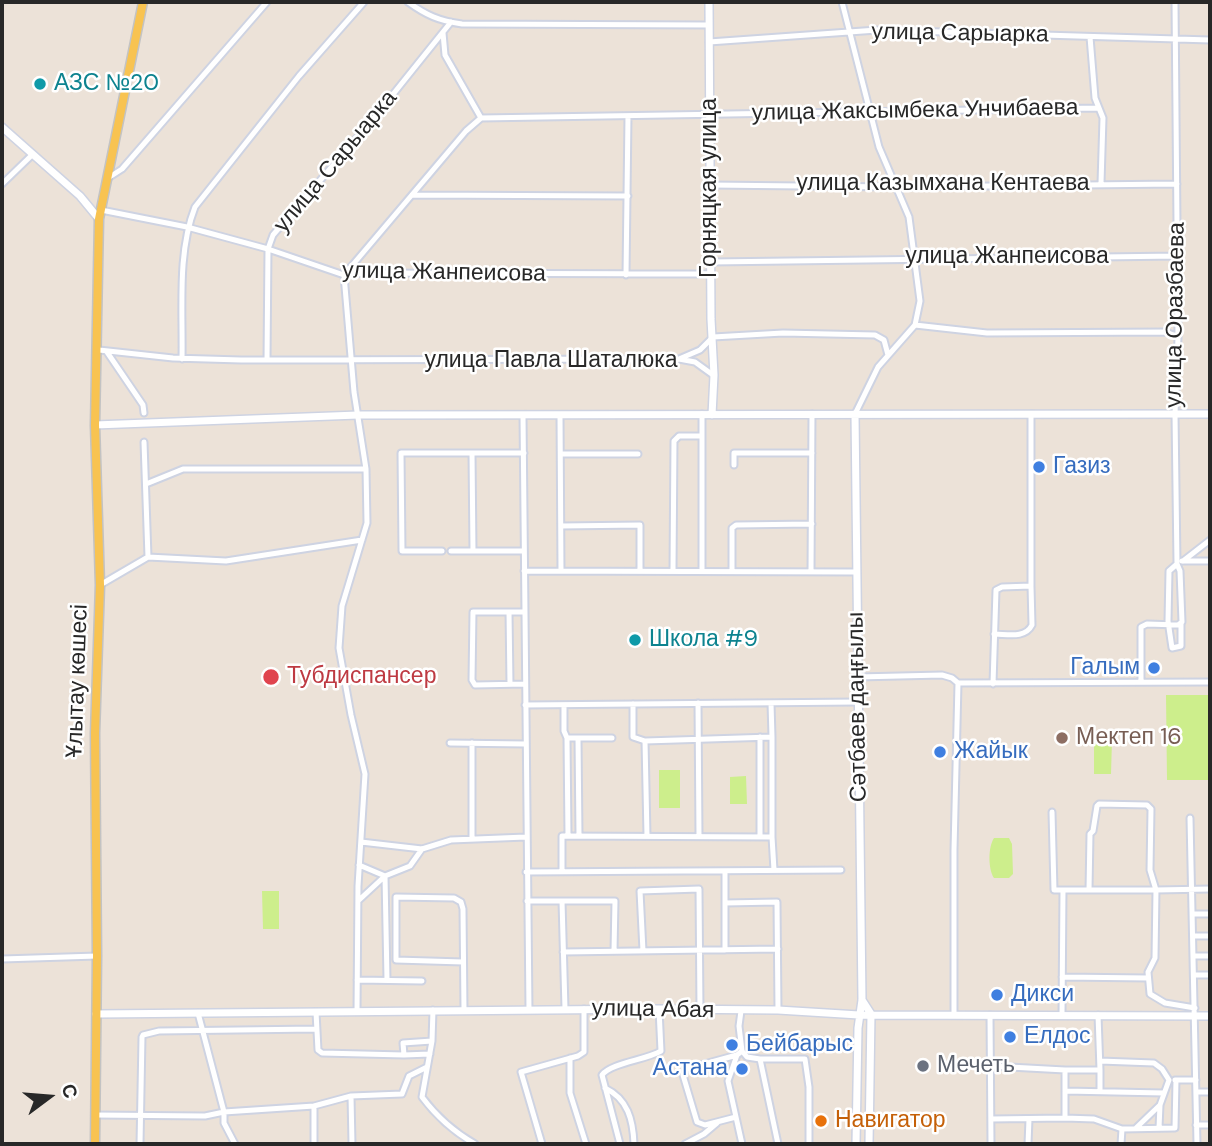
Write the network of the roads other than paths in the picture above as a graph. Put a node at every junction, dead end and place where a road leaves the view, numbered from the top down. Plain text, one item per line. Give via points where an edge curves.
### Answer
1 (143, 2) edge
2 (267, 2) edge
3 (363, 2) edge
4 (408, 2) edge
5 (709, 2) edge
6 (842, 2) edge
7 (1175, 2) edge
8 (451, 22) junction
9 (709, 25) junction
10 (443, 32) junction
11 (848, 32) junction
12 (1090, 37) junction
13 (1174, 38) junction
14 (1210, 40) edge
15 (709, 42) junction
16 (1098, 108) junction
17 (869, 112) junction
18 (709, 115) junction
19 (628, 116) junction
20 (481, 118) junction
21 (2, 127) edge
22 (33, 154) junction
23 (108, 177) junction
24 (1101, 183) junction
25 (2, 184) edge
26 (1177, 184) junction
27 (710, 185) junction
28 (896, 187) junction
29 (412, 195) junction
30 (628, 196) junction
31 (100, 214) junction
32 (187, 227) junction
33 (268, 249) junction
34 (1178, 256) junction
35 (915, 258) junction
36 (711, 261) junction
37 (711, 274) junction
38 (344, 275) junction
39 (626, 275) junction
40 (915, 325) junction
41 (713, 337) junction
42 (1178, 337) junction
43 (700, 350) junction
44 (103, 351) junction
45 (888, 355) junction
46 (713, 358) junction
47 (182, 359) junction
48 (679, 359) junction
49 (268, 360) junction
50 (351, 361) junction
51 (700, 365) junction
52 (714, 375) junction
53 (144, 413) dead end
54 (702, 414) junction
55 (812, 414) junction
56 (855, 414) junction
57 (1031, 414) junction
58 (1175, 414) junction
59 (1210, 414) edge
60 (358, 415) junction
61 (523, 415) junction
62 (561, 415) junction
63 (712, 415) junction
64 (95, 425) junction
65 (702, 436) junction
66 (144, 442) dead end
67 (472, 453) junction
68 (523, 453) junction
69 (812, 453) junction
70 (561, 454) junction
71 (638, 454) dead end
72 (734, 465) dead end
73 (366, 469) junction
74 (146, 484) junction
75 (812, 524) junction
76 (561, 526) junction
77 (362, 540) junction
78 (1210, 540) edge
79 (442, 551) dead end
80 (451, 551) dead end
81 (473, 551) junction
82 (524, 551) junction
83 (148, 557) junction
84 (1210, 561) edge
85 (1179, 562) junction
86 (561, 570) junction
87 (640, 570) junction
88 (673, 570) junction
89 (524, 571) junction
90 (702, 571) junction
91 (732, 571) junction
92 (811, 572) junction
93 (856, 572) junction
94 (100, 585) junction
95 (1031, 586) junction
96 (509, 612) junction
97 (524, 612) junction
98 (1179, 625) junction
99 (1169, 626) junction
100 (994, 634) junction
101 (857, 677) junction
102 (1140, 682) junction
103 (1210, 682) edge
104 (958, 683) junction
105 (510, 684) junction
106 (524, 684) junction
107 (993, 684) junction
108 (771, 702) junction
109 (858, 702) junction
110 (698, 703) junction
111 (634, 704) junction
112 (525, 705) junction
113 (564, 705) junction
114 (760, 737) junction
115 (772, 737) junction
116 (567, 738) junction
117 (578, 738) junction
118 (612, 738) dead end
119 (697, 740) junction
120 (645, 741) junction
121 (450, 743) dead end
122 (472, 743) junction
123 (525, 744) junction
124 (1052, 812) dead end
125 (1190, 818) dead end
126 (568, 835) junction
127 (579, 835) junction
128 (647, 836) junction
129 (698, 836) junction
130 (526, 837) junction
131 (760, 837) junction
132 (772, 837) junction
133 (472, 838) junction
134 (361, 842) junction
135 (422, 849) junction
136 (359, 864) junction
137 (774, 870) junction
138 (841, 870) dead end
139 (724, 871) junction
140 (526, 872) junction
141 (562, 872) junction
142 (385, 876) junction
143 (1193, 888) junction
144 (1210, 889) edge
145 (1063, 890) junction
146 (1089, 890) junction
147 (1156, 890) junction
148 (358, 901) junction
149 (527, 901) junction
150 (562, 901) junction
151 (725, 903) junction
152 (1193, 914) junction
153 (1210, 914) edge
154 (1194, 936) junction
155 (1210, 936) edge
156 (778, 949) junction
157 (699, 950) junction
158 (725, 950) junction
159 (614, 951) junction
160 (642, 951) junction
161 (564, 952) junction
162 (97, 956) junction
163 (1194, 956) junction
164 (1210, 956) edge
165 (2, 958) edge
166 (463, 962) junction
167 (1195, 975) junction
168 (1210, 975) edge
169 (1062, 977) junction
170 (1147, 978) junction
171 (357, 980) junction
172 (387, 980) junction
173 (422, 981) dead end
174 (862, 1000) junction
175 (565, 1009) junction
176 (584, 1009) junction
177 (659, 1009) junction
178 (433, 1010) junction
179 (464, 1010) junction
180 (529, 1010) junction
181 (700, 1010) junction
182 (778, 1010) junction
183 (357, 1011) junction
184 (741, 1011) junction
185 (316, 1012) junction
186 (1195, 1012) junction
187 (198, 1013) junction
188 (96, 1014) junction
189 (871, 1014) junction
190 (859, 1015) junction
191 (954, 1015) junction
192 (990, 1015) junction
193 (1062, 1015) junction
194 (1098, 1015) junction
195 (1210, 1016) edge
196 (316, 1029) junction
197 (202, 1030) junction
198 (432, 1041) junction
199 (740, 1053) junction
200 (430, 1054) junction
201 (404, 1055) junction
202 (570, 1058) junction
203 (760, 1059) junction
204 (1100, 1061) junction
205 (991, 1066) junction
206 (427, 1067) junction
207 (1065, 1070) junction
208 (1100, 1070) junction
209 (1172, 1080) junction
210 (1196, 1080) junction
211 (605, 1088) junction
212 (1065, 1091) junction
213 (1100, 1091) junction
214 (1196, 1092) junction
215 (1210, 1092) edge
216 (1164, 1093) junction
217 (351, 1096) junction
218 (1160, 1105) junction
219 (314, 1106) junction
220 (224, 1112) junction
221 (95, 1115) junction
222 (139, 1116) junction
223 (736, 1117) junction
224 (1065, 1118) junction
225 (991, 1119) junction
226 (1028, 1119) junction
227 (716, 1123) junction
228 (1196, 1125) junction
229 (1210, 1125) edge
230 (1136, 1128) junction
231 (1159, 1128) junction
232 (1122, 1129) junction
233 (95, 1144) edge
234 (140, 1144) edge
235 (235, 1144) edge
236 (314, 1144) edge
237 (352, 1144) edge
238 (475, 1144) edge
239 (542, 1144) edge
240 (586, 1144) edge
241 (620, 1144) edge
242 (634, 1144) edge
243 (685, 1144) edge
244 (742, 1144) edge
245 (778, 1144) edge
246 (809, 1144) edge
247 (856, 1144) edge
248 (869, 1144) edge
249 (991, 1144) edge
250 (1028, 1144) edge
251 (1121, 1144) edge
252 (1197, 1144) edge

1 - 23 main road, Ұлытау көшесі
2 - 23 street via 122,169
3 - 32 street via 195,207
4 - 8 street via 428,16
5 - 9 street, Горняцкая улица
6 - 11 street
7 - 13 street, улица Оразбаева
8 - 9 street
8 - 10 street, улица Сарыарка
9 - 15 street, Горняцкая улица
10 - 20 street via 445,55
10 - 33 street, улица Сарыарка via 273,235
11 - 12 street, улица Сарыарка
11 - 15 street, улица Сарыарка
11 - 17 street
12 - 13 street, улица Сарыарка
12 - 16 street
13 - 14 street, улица Сарыарка
13 - 26 street, улица Оразбаева
15 - 18 street, Горняцкая улица
16 - 17 street, улица Жаксымбека Унчибаева
16 - 24 street via 1103,118
17 - 18 street, улица Жаксымбека Унчибаева
17 - 28 street
18 - 19 street, улица Жаксымбека Унчибаева
18 - 27 street, Горняцкая улица
19 - 20 street, улица Жаксымбека Унчибаева
19 - 30 street
20 - 29 street
21 - 22 street
22 - 25 street
22 - 31 street
23 - 31 main road, Ұлытау көшесі
24 - 26 street, улица Казымхана Кентаева
24 - 28 street, улица Казымхана Кентаева
26 - 34 street, улица Оразбаева
27 - 28 street, улица Казымхана Кентаева
27 - 36 street, Горняцкая улица
28 - 35 street via 909,217
29 - 30 street
29 - 38 street
30 - 39 street
31 - 32 street, улица Жанпеисова
31 - 44 main road, Ұлытау көшесі
32 - 33 street, улица Жанпеисова
32 - 47 street
33 - 38 street, улица Жанпеисова
33 - 49 street, улица Сарыарка
34 - 35 street, улица Жанпеисова
34 - 42 street, улица Оразбаева
35 - 36 street, улица Жанпеисова
35 - 40 street via 920,301
36 - 37 street, Горняцкая улица
37 - 39 street, улица Жанпеисова
37 - 41 street, Горняцкая улица
38 - 39 street, улица Жанпеисова
38 - 50 street
40 - 42 street via 987,333 1166,332
40 - 45 street
41 - 43 street
41 - 45 street via 875,335 884,340
41 - 46 street, Горняцкая улица
42 - 58 street, улица Оразбаева
43 - 46 street
43 - 48 street
43 - 51 street
44 - 47 street, улица Павла Шаталюка
44 - 53 street
44 - 64 main road, Ұлытау көшесі
45 - 56 street
46 - 51 street
46 - 52 street, Горняцкая улица
47 - 49 street, улица Павла Шаталюка
48 - 50 street, улица Павла Шаталюка
48 - 51 street, улица Павла Шаталюка
49 - 50 street, улица Павла Шаталюка
50 - 60 street
51 - 52 street, улица Павла Шаталюка
52 - 63 street
54 - 62 street
54 - 63 street
54 - 65 street
55 - 56 street
55 - 63 street
55 - 69 street
56 - 57 street
56 - 93 street, Сәтбаев даңғылы
57 - 58 street
57 - 95 street
58 - 59 street
58 - 85 street, улица Оразбаева
60 - 61 street
60 - 64 street
60 - 73 street
61 - 62 street
61 - 68 street
62 - 70 street
64 - 94 main road, Ұлытау көшесі
65 - 88 street via 679,436 674,441
65 - 90 street
66 - 74 street
67 - 68 street
67 - 79 street via 401,453 402,551
67 - 81 street
68 - 82 street
69 - 72 street via 734,453
69 - 75 street
70 - 71 street
70 - 76 street
73 - 74 street via 184,469
73 - 77 street via 367,523
74 - 83 street
75 - 91 street via 736,525 732,528
75 - 92 street
76 - 86 street
76 - 87 street via 640,525
77 - 83 street via 226,561
77 - 134 street via 342,607 339,648 365,774
78 - 85 street
80 - 81 street
81 - 82 street
82 - 89 street
83 - 94 street
84 - 85 street
85 - 98 street, улица Оразбаева
85 - 99 street via 1169,571
86 - 87 street
86 - 89 street
87 - 88 street
88 - 90 street
89 - 97 street
90 - 91 street
91 - 92 street
92 - 93 street
93 - 101 street, Сәтбаев даңғылы
94 - 162 main road, Ұлытау көшесі via 94,733
95 - 100 street via 996,590
95 - 100 street via 1030,630
96 - 97 street
96 - 105 street
96 - 105 street via 473,612 471,680 475,685
97 - 106 street
98 - 99 street
98 - 99 street via 1179,648 1170,647
99 - 102 street via 1142,627
100 - 107 street
101 - 104 street via 942,675
101 - 109 street, Сәтбаев даңғылы
102 - 103 street
102 - 107 street
104 - 107 street
104 - 191 street
105 - 106 street
106 - 112 street
108 - 109 street
108 - 110 street
108 - 115 street
109 - 174 street, Сәтбаев даңғылы
110 - 111 street
110 - 119 street
111 - 113 street
111 - 120 street via 634,737
112 - 113 street
112 - 123 street
113 - 116 street
114 - 115 street
114 - 119 street
114 - 131 street
115 - 132 street
116 - 117 street
116 - 126 street
117 - 118 street
117 - 127 street
119 - 120 street
119 - 129 street
120 - 128 street
121 - 122 street
122 - 123 street
122 - 133 street
123 - 130 street
124 - 145 street via 1054,890
125 - 143 street
126 - 127 street
126 - 141 street via 562,836
127 - 128 street
128 - 129 street
129 - 131 street
130 - 133 street
130 - 140 street
131 - 132 street
132 - 137 street
133 - 135 street
134 - 135 street
134 - 136 street
135 - 142 street via 405,870
136 - 142 street
136 - 148 street
137 - 138 street
137 - 139 street
139 - 141 street
139 - 151 street
140 - 141 street
140 - 149 street
142 - 148 street
142 - 172 street
143 - 144 street
143 - 147 street
143 - 152 street
145 - 146 street
145 - 169 street
146 - 147 street
146 - 147 street via 1090,834 1099,804 1149,807 1150,870
147 - 170 street via 1155,958
148 - 171 street
149 - 150 street
149 - 180 street
150 - 159 street via 615,901
150 - 161 street
151 - 156 street via 777,902
151 - 158 street
152 - 153 street
152 - 154 street
154 - 155 street
154 - 163 street
156 - 158 street
156 - 182 street
157 - 158 street
157 - 160 street
157 - 160 street via 699,889 640,891
157 - 181 street
159 - 160 street
159 - 161 street
161 - 175 street
162 - 165 street
162 - 188 main road, Ұлытау көшесі
163 - 164 street
163 - 167 street
166 - 166 street via 460,900 396,897 396,960
166 - 179 street
167 - 168 street
167 - 186 street
169 - 170 street
169 - 193 street
170 - 186 street via 1154,998
171 - 172 street
171 - 183 street
172 - 173 street
174 - 189 street
174 - 190 street, Сәтбаев даңғылы
175 - 176 street, улица Абая
175 - 180 street, улица Абая
176 - 177 street, улица Абая
176 - 202 street via 584,1052
177 - 181 street, улица Абая
177 - 211 street via 661,1051 605,1070
178 - 179 street, улица Абая
178 - 183 street, улица Абая
178 - 198 street
179 - 180 street, улица Абая
181 - 184 street, улица Абая
182 - 184 street, улица Абая
182 - 190 street, улица Абая
183 - 185 street, улица Абая
184 - 199 street
185 - 187 street, улица Абая
185 - 196 street
186 - 194 street, улица Абая
186 - 195 street, улица Абая
186 - 210 street
187 - 188 street, улица Абая
187 - 197 street
188 - 221 main road, Ұлытау көшесі
189 - 190 street, улица Абая
189 - 191 street, улица Абая
189 - 248 street
190 - 247 street, Сәтбаев даңғылы
191 - 192 street, улица Абая
192 - 193 street, улица Абая
192 - 205 street
193 - 194 street, улица Абая
194 - 204 street
196 - 197 street
196 - 201 street via 319,1053
197 - 220 street
197 - 222 street via 143,1035
198 - 200 street
198 - 201 street via 403,1043
199 - 203 street
199 - 223 street via 728,1081
199 - 227 street via 686,1069 683,1075 697,1122
200 - 201 street
200 - 206 street
202 - 239 street via 521,1072
202 - 240 street via 570,1093
203 - 245 street
203 - 246 street via 805,1059
204 - 208 street
204 - 209 street via 1154,1063
205 - 207 street
205 - 225 street
206 - 217 street via 409,1076 402,1094
206 - 238 street via 422,1097 447,1125
207 - 208 street
207 - 212 street
208 - 213 street
209 - 210 street
209 - 216 street
209 - 231 street via 1175,1128
210 - 214 street
211 - 241 street
211 - 242 street via 625,1105
212 - 213 street
212 - 224 street
213 - 216 street
214 - 215 street
214 - 228 street
216 - 218 street
217 - 219 street
217 - 237 street
218 - 230 street
218 - 231 street
219 - 220 street
219 - 236 street
220 - 222 street
220 - 235 street via 224,1123
221 - 222 street
221 - 233 main road, Ұлытау көшесі
222 - 234 street
223 - 227 street
223 - 244 street
224 - 226 street
224 - 232 street via 1094,1119
225 - 226 street
225 - 249 street
226 - 250 street
227 - 243 street
228 - 229 street
228 - 252 street
230 - 231 street
230 - 232 street
232 - 251 street

